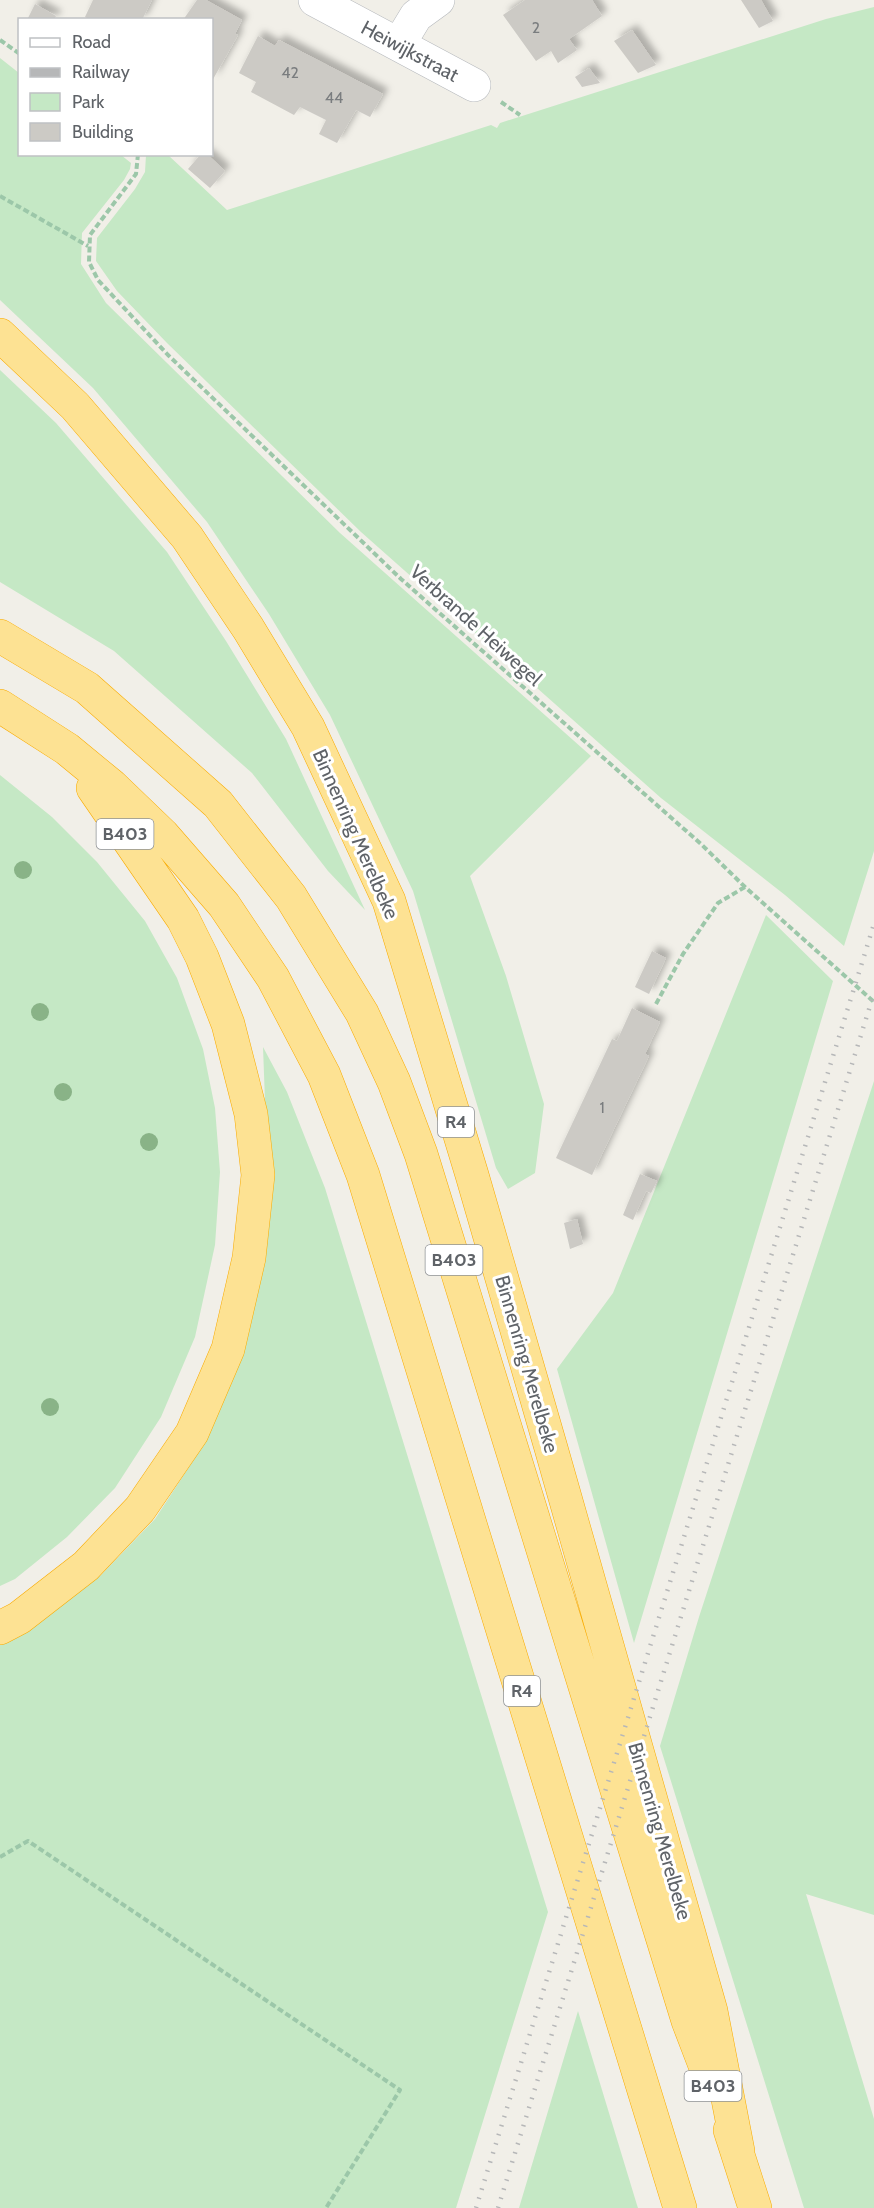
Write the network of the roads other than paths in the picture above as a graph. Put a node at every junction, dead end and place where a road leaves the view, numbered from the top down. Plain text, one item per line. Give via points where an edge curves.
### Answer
1 (315, 0) edge
2 (438, 0) edge
3 (399, 44) junction
4 (474, 86) dead end
5 (0, 335) edge
6 (0, 636) edge
7 (0, 706) edge
8 (67, 749) junction
9 (0, 1628) edge
10 (738, 2151) junction
11 (681, 2208) edge
12 (755, 2208) edge

1 - 3 street, Heiwijkstraat
2 - 3 street via 416,16
3 - 4 street, Heiwijkstraat
5 - 10 highway, Binnenring Merelbeke / R4 via 75,406 187,537 308,727 389,901 518,1334 711,2011
6 - 10 highway, B403 via 87,688 218,804 291,897 362,1012 421,1154 688,2020
7 - 8 highway, R4
8 - 9 highway, B403 via 183,919 202,957 235,1049 251,1114 258,1175 249,1258 228,1349 192,1433 140,1509 86,1566
8 - 11 highway, R4 via 154,827 224,905 273,978 324,1075 363,1175
10 - 12 highway, R4

